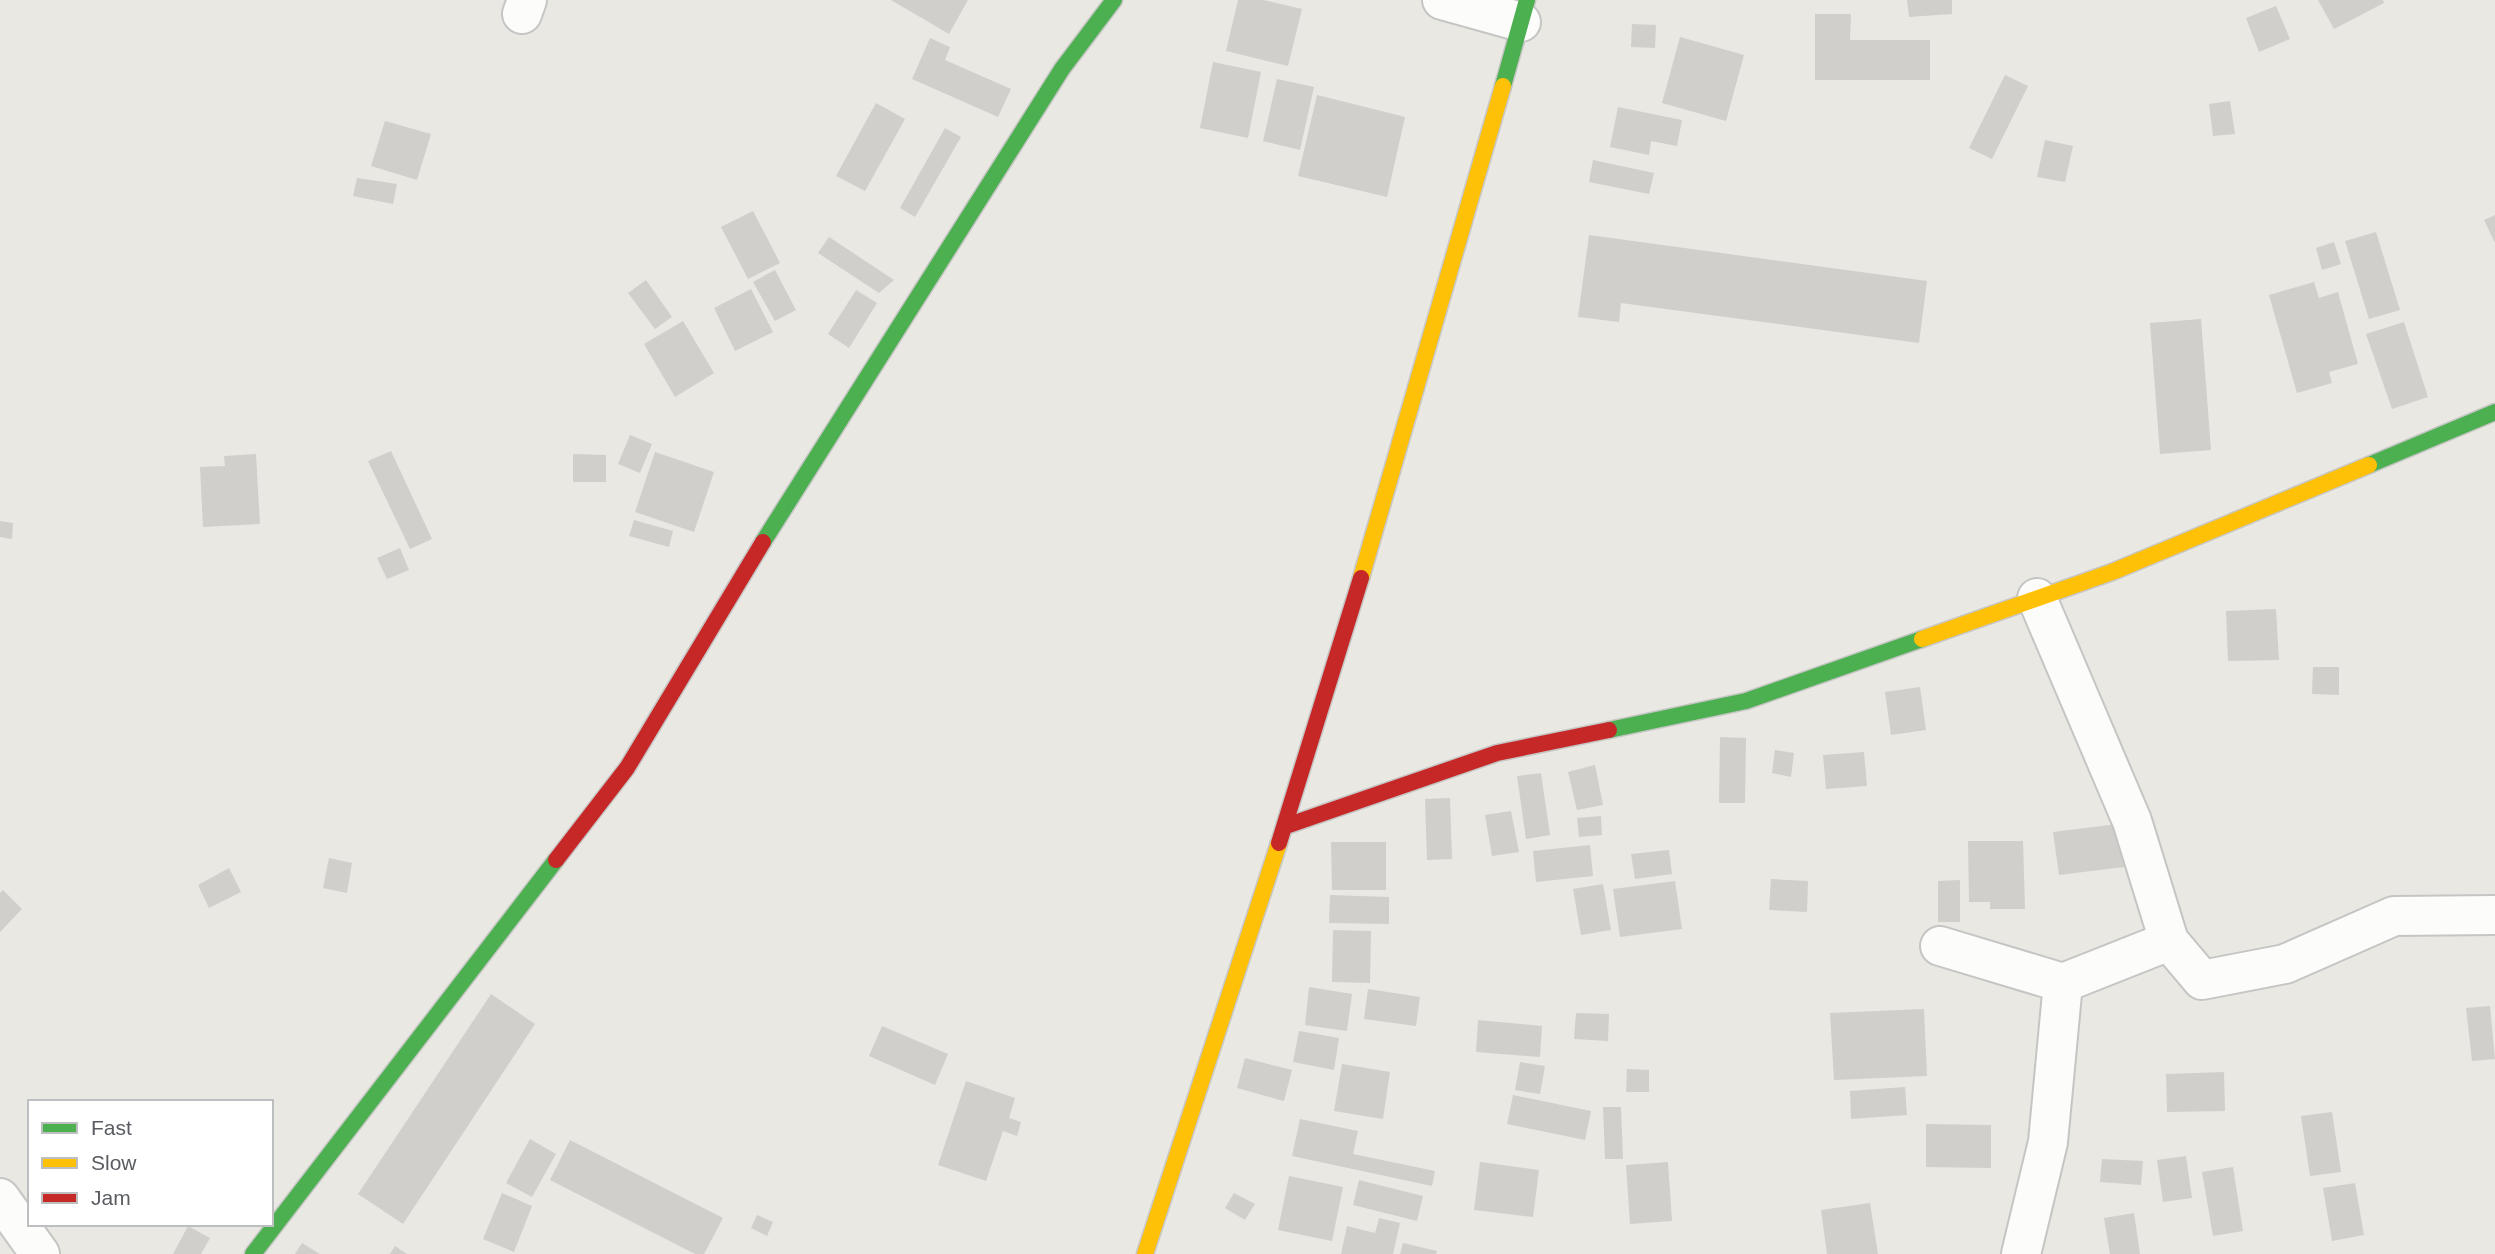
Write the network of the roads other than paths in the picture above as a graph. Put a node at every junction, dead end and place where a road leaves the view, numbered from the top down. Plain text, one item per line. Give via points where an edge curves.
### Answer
1 (1114, 0) edge
2 (1442, 0) edge
3 (1524, 11) edge
4 (2490, 412) edge
5 (2037, 598) junction
6 (1286, 826) junction
7 (2495, 915) edge
8 (2169, 941) junction
9 (1940, 946) dead end
10 (2063, 983) junction
11 (0, 1198) edge
12 (40, 1254) edge
13 (253, 1254) edge
14 (1144, 1254) edge
15 (2021, 1254) edge

1 - 13 street via 1062,69 791,497 628,768
2 - 3 street
3 - 6 street via 1428,355
4 - 5 street via 2112,572
5 - 6 street via 1746,701 1497,753
5 - 8 street via 2132,821
6 - 14 street
7 - 8 street via 2393,916 2285,964 2202,979
8 - 10 street
9 - 10 street
10 - 15 street via 2048,1142
11 - 12 street

